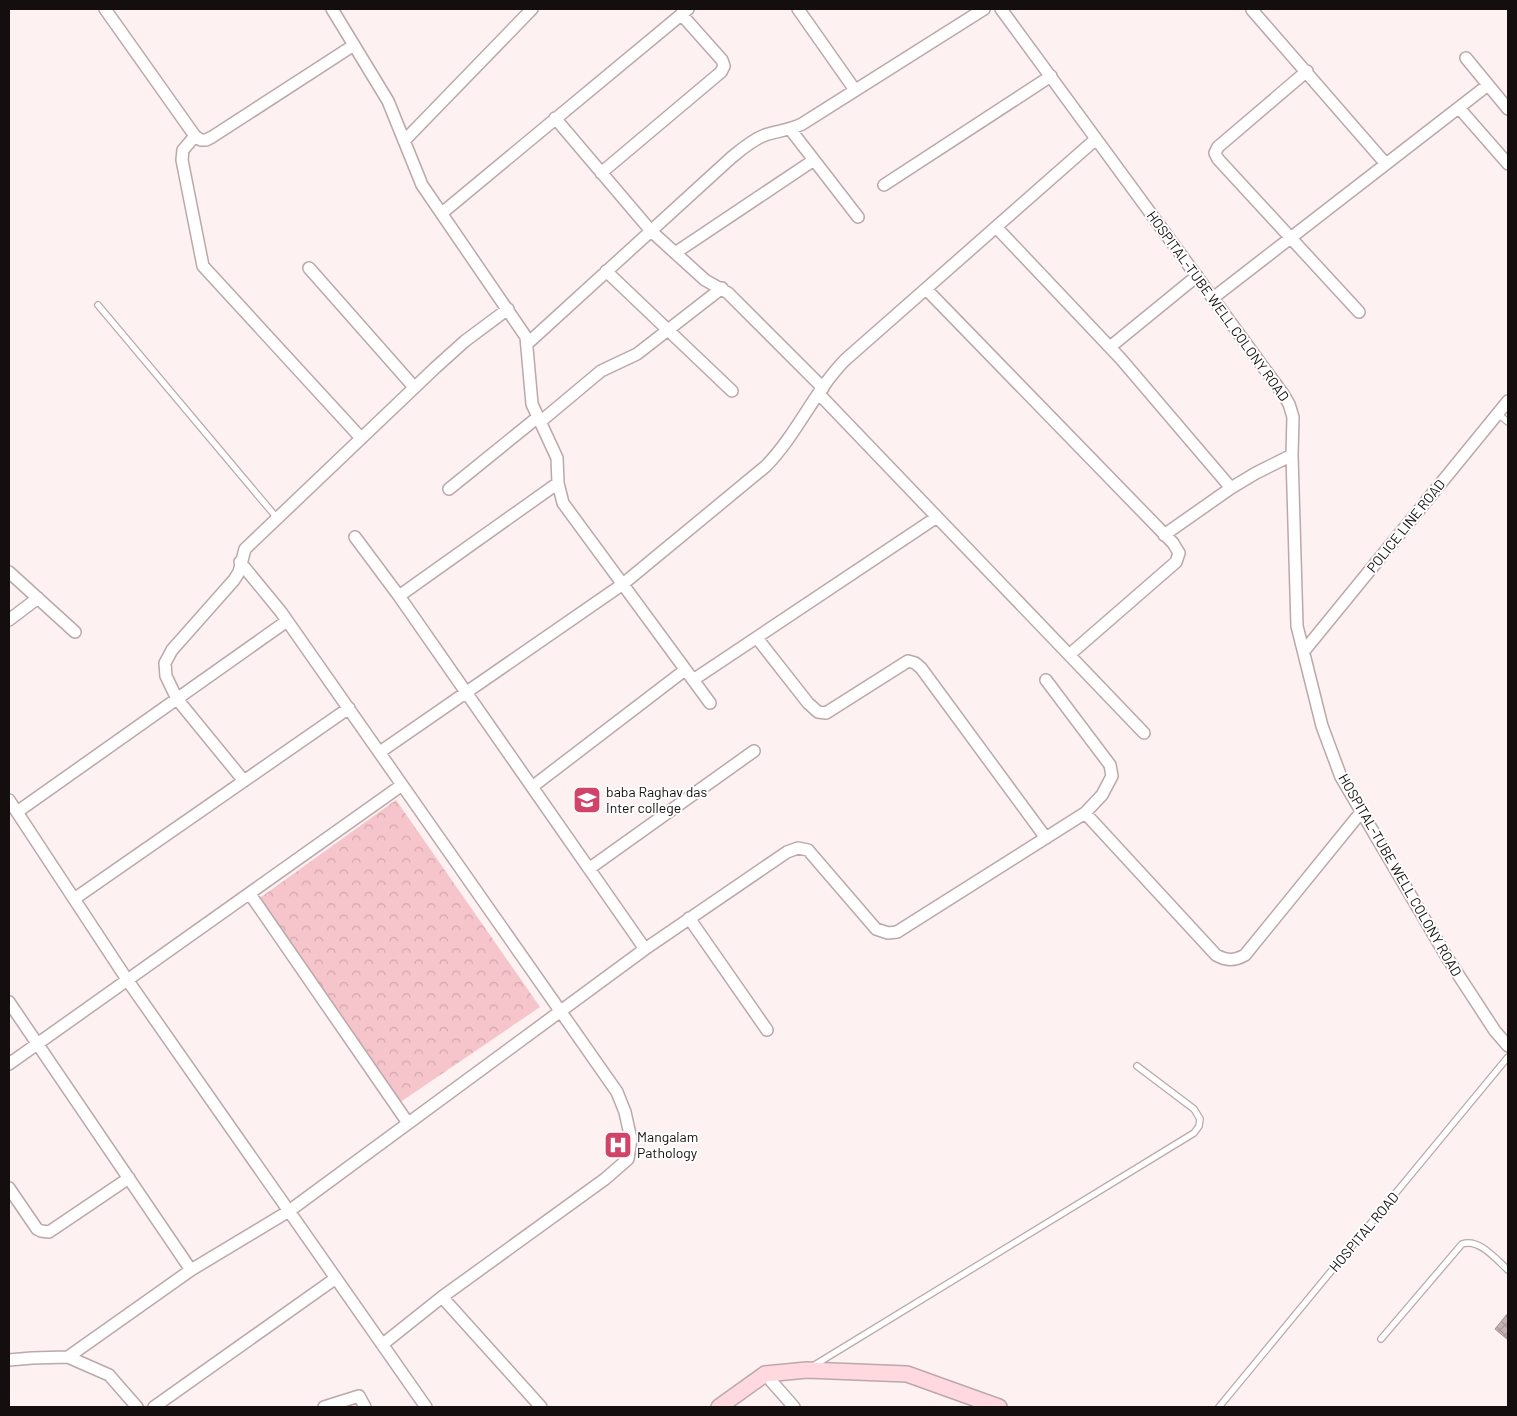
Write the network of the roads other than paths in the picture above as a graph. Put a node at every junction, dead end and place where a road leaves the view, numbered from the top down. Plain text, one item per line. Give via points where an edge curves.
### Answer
1 (105, 9) edge
2 (332, 9) edge
3 (532, 9) edge
4 (798, 9) edge
5 (984, 9) edge
6 (1001, 9) edge
7 (1252, 10) edge
8 (684, 11) edge
9 (354, 45) junction
10 (1466, 58) dead end
11 (1306, 71) junction
12 (1051, 76) junction
13 (1488, 85) junction
14 (855, 90) junction
15 (1459, 108) junction
16 (1508, 109) edge
17 (555, 118) junction
18 (790, 129) junction
19 (195, 136) junction
20 (1096, 139) junction
21 (404, 141) junction
22 (814, 160) junction
23 (1386, 164) junction
24 (1508, 164) edge
25 (601, 173) junction
26 (884, 185) dead end
27 (442, 213) junction
28 (858, 217) dead end
29 (996, 227) junction
30 (650, 231) junction
31 (1292, 238) junction
32 (675, 253) junction
33 (309, 268) dead end
34 (606, 271) junction
35 (1197, 276) junction
36 (722, 288) junction
37 (926, 288) junction
38 (1213, 298) junction
39 (98, 305) dead end
40 (508, 309) junction
41 (1359, 312) dead end
42 (669, 331) junction
43 (527, 344) junction
44 (1110, 347) junction
45 (414, 387) junction
46 (732, 391) dead end
47 (821, 391) junction
48 (1508, 401) edge
49 (1498, 414) junction
50 (539, 419) junction
51 (1508, 422) edge
52 (361, 438) junction
53 (1292, 455) junction
54 (558, 483) junction
55 (1231, 488) junction
56 (449, 489) dead end
57 (937, 517) junction
58 (277, 518) junction
59 (1164, 535) junction
60 (355, 537) dead end
61 (240, 562) junction
62 (9, 572) edge
63 (623, 584) junction
64 (399, 596) junction
65 (38, 598) junction
66 (9, 620) edge
67 (287, 621) junction
68 (75, 632) dead end
69 (757, 638) junction
70 (1304, 651) junction
71 (1069, 655) junction
72 (685, 670) junction
73 (693, 680) junction
74 (1046, 680) dead end
75 (466, 692) junction
76 (177, 699) junction
77 (710, 702) dead end
78 (349, 708) junction
79 (1144, 733) dead end
80 (754, 751) dead end
81 (380, 752) junction
82 (244, 781) junction
83 (402, 784) junction
84 (532, 787) junction
85 (9, 800) edge
86 (1362, 811) junction
87 (17, 812) junction
88 (1085, 813) junction
89 (1046, 838) junction
90 (590, 868) junction
91 (250, 894) junction
92 (74, 899) junction
93 (690, 918) junction
94 (645, 949) junction
95 (128, 981) junction
96 (9, 1002) edge
97 (559, 1012) junction
98 (767, 1030) dead end
99 (38, 1044) junction
100 (1508, 1046) edge
101 (1508, 1057) edge
102 (9, 1064) edge
103 (1138, 1066) dead end
104 (408, 1123) junction
105 (129, 1178) junction
106 (9, 1188) edge
107 (289, 1211) junction
108 (191, 1270) junction
109 (1508, 1270) edge
110 (336, 1278) junction
111 (442, 1297) junction
112 (1381, 1339) dead end
113 (383, 1344) junction
114 (68, 1357) junction
115 (9, 1360) edge
116 (807, 1370) junction
117 (765, 1374) junction
118 (137, 1407) edge
119 (154, 1407) edge
120 (324, 1407) edge
121 (365, 1407) edge
122 (426, 1407) edge
123 (541, 1407) edge
124 (719, 1407) edge
125 (794, 1407) edge
126 (999, 1407) edge
127 (1219, 1407) edge

1 - 19 street
2 - 9 street
3 - 21 street
4 - 14 street
5 - 14 street
6 - 12 street, HOSPITAL-TUBE WELL COLONY ROAD
7 - 11 street
8 - 17 street
8 - 25 street via 722,60 721,72
9 - 19 street via 212,137 201,140
9 - 21 street via 388,101
10 - 13 street
11 - 23 street
11 - 31 street via 1215,153
12 - 20 street, HOSPITAL-TUBE WELL COLONY ROAD
12 - 26 street
13 - 15 street
13 - 16 street
14 - 18 street
15 - 23 street
15 - 24 street
17 - 25 street
17 - 27 street
18 - 22 street
18 - 30 street via 763,136 749,144
19 - 52 street via 183,150 182,160 204,266
20 - 29 street
20 - 35 street, HOSPITAL-TUBE WELL COLONY ROAD
21 - 27 street via 422,185
22 - 28 street
22 - 32 street
23 - 31 street
25 - 30 street
27 - 40 street
29 - 37 street
29 - 44 street
30 - 32 street
30 - 34 street
31 - 38 street
31 - 41 street
32 - 36 street via 705,280
33 - 45 street
34 - 42 street
34 - 43 street
35 - 38 street, HOSPITAL-TUBE WELL COLONY ROAD
35 - 44 street
36 - 42 street
36 - 47 street
37 - 47 street via 844,360
37 - 59 street
38 - 53 street, HOSPITAL-TUBE WELL COLONY ROAD via 1289,404 1293,418
39 - 58 lane
40 - 43 street
40 - 45 street via 465,341
42 - 46 street
42 - 50 street via 637,354 601,371
43 - 50 street via 532,404
44 - 55 street
45 - 52 street
47 - 57 street
47 - 63 street via 780,452 766,466
48 - 49 street, POLICE LINE ROAD
49 - 51 lane
49 - 70 street, POLICE LINE ROAD
50 - 54 street via 557,458
50 - 56 street
52 - 58 street
53 - 55 street
53 - 70 street, HOSPITAL-TUBE WELL COLONY ROAD via 1297,626
54 - 63 street via 563,503
54 - 64 street
55 - 59 street
57 - 69 street
57 - 71 street
58 - 61 street via 245,549
59 - 71 street via 1179,552 1176,562
60 - 64 street
61 - 67 street
61 - 76 street via 234,580 172,650 165,663 166,676
62 - 65 street
63 - 72 street
63 - 75 street
64 - 75 street
65 - 66 street
65 - 68 street
67 - 76 street
67 - 78 street
69 - 73 street
69 - 89 street via 818,712 826,713 908,661 915,663
70 - 86 street, HOSPITAL-TUBE WELL COLONY ROAD via 1332,754 1341,777
71 - 79 street
72 - 73 street
72 - 84 street
73 - 77 street
74 - 88 street via 1110,765 1112,776 1102,795
75 - 81 street
75 - 84 street
76 - 82 street
76 - 87 street
78 - 81 street
78 - 82 street
80 - 90 street
81 - 83 street
82 - 92 street
83 - 91 street
83 - 97 street
84 - 90 street
85 - 87 street
86 - 88 street via 1245,955 1236,960 1216,955
86 - 100 street, HOSPITAL-TUBE WELL COLONY ROAD via 1448,958
87 - 92 street
88 - 89 street
89 - 93 street via 898,932 876,929 808,850 798,848 787,852
90 - 94 street
91 - 95 street
91 - 104 street
92 - 95 street
93 - 94 street
93 - 98 street
94 - 97 street
95 - 99 street
95 - 107 street
96 - 99 street
97 - 104 street
97 - 111 street via 617,1092 631,1139 628,1159
99 - 102 street
99 - 105 street
101 - 127 lane, HOSPITAL ROAD
103 - 116 lane via 1194,1109 1200,1119 1194,1132
104 - 107 street
105 - 106 street via 49,1232 37,1229
105 - 108 street
107 - 108 street
107 - 110 street
108 - 114 street
109 - 112 lane via 1480,1246 1469,1242 1462,1244
110 - 113 street
110 - 119 street
111 - 113 street
111 - 123 street
113 - 122 street
114 - 115 street
114 - 118 street via 108,1375
116 - 117 main road
116 - 126 main road via 907,1374
117 - 124 main road
117 - 125 street
120 - 121 street via 360,1396

